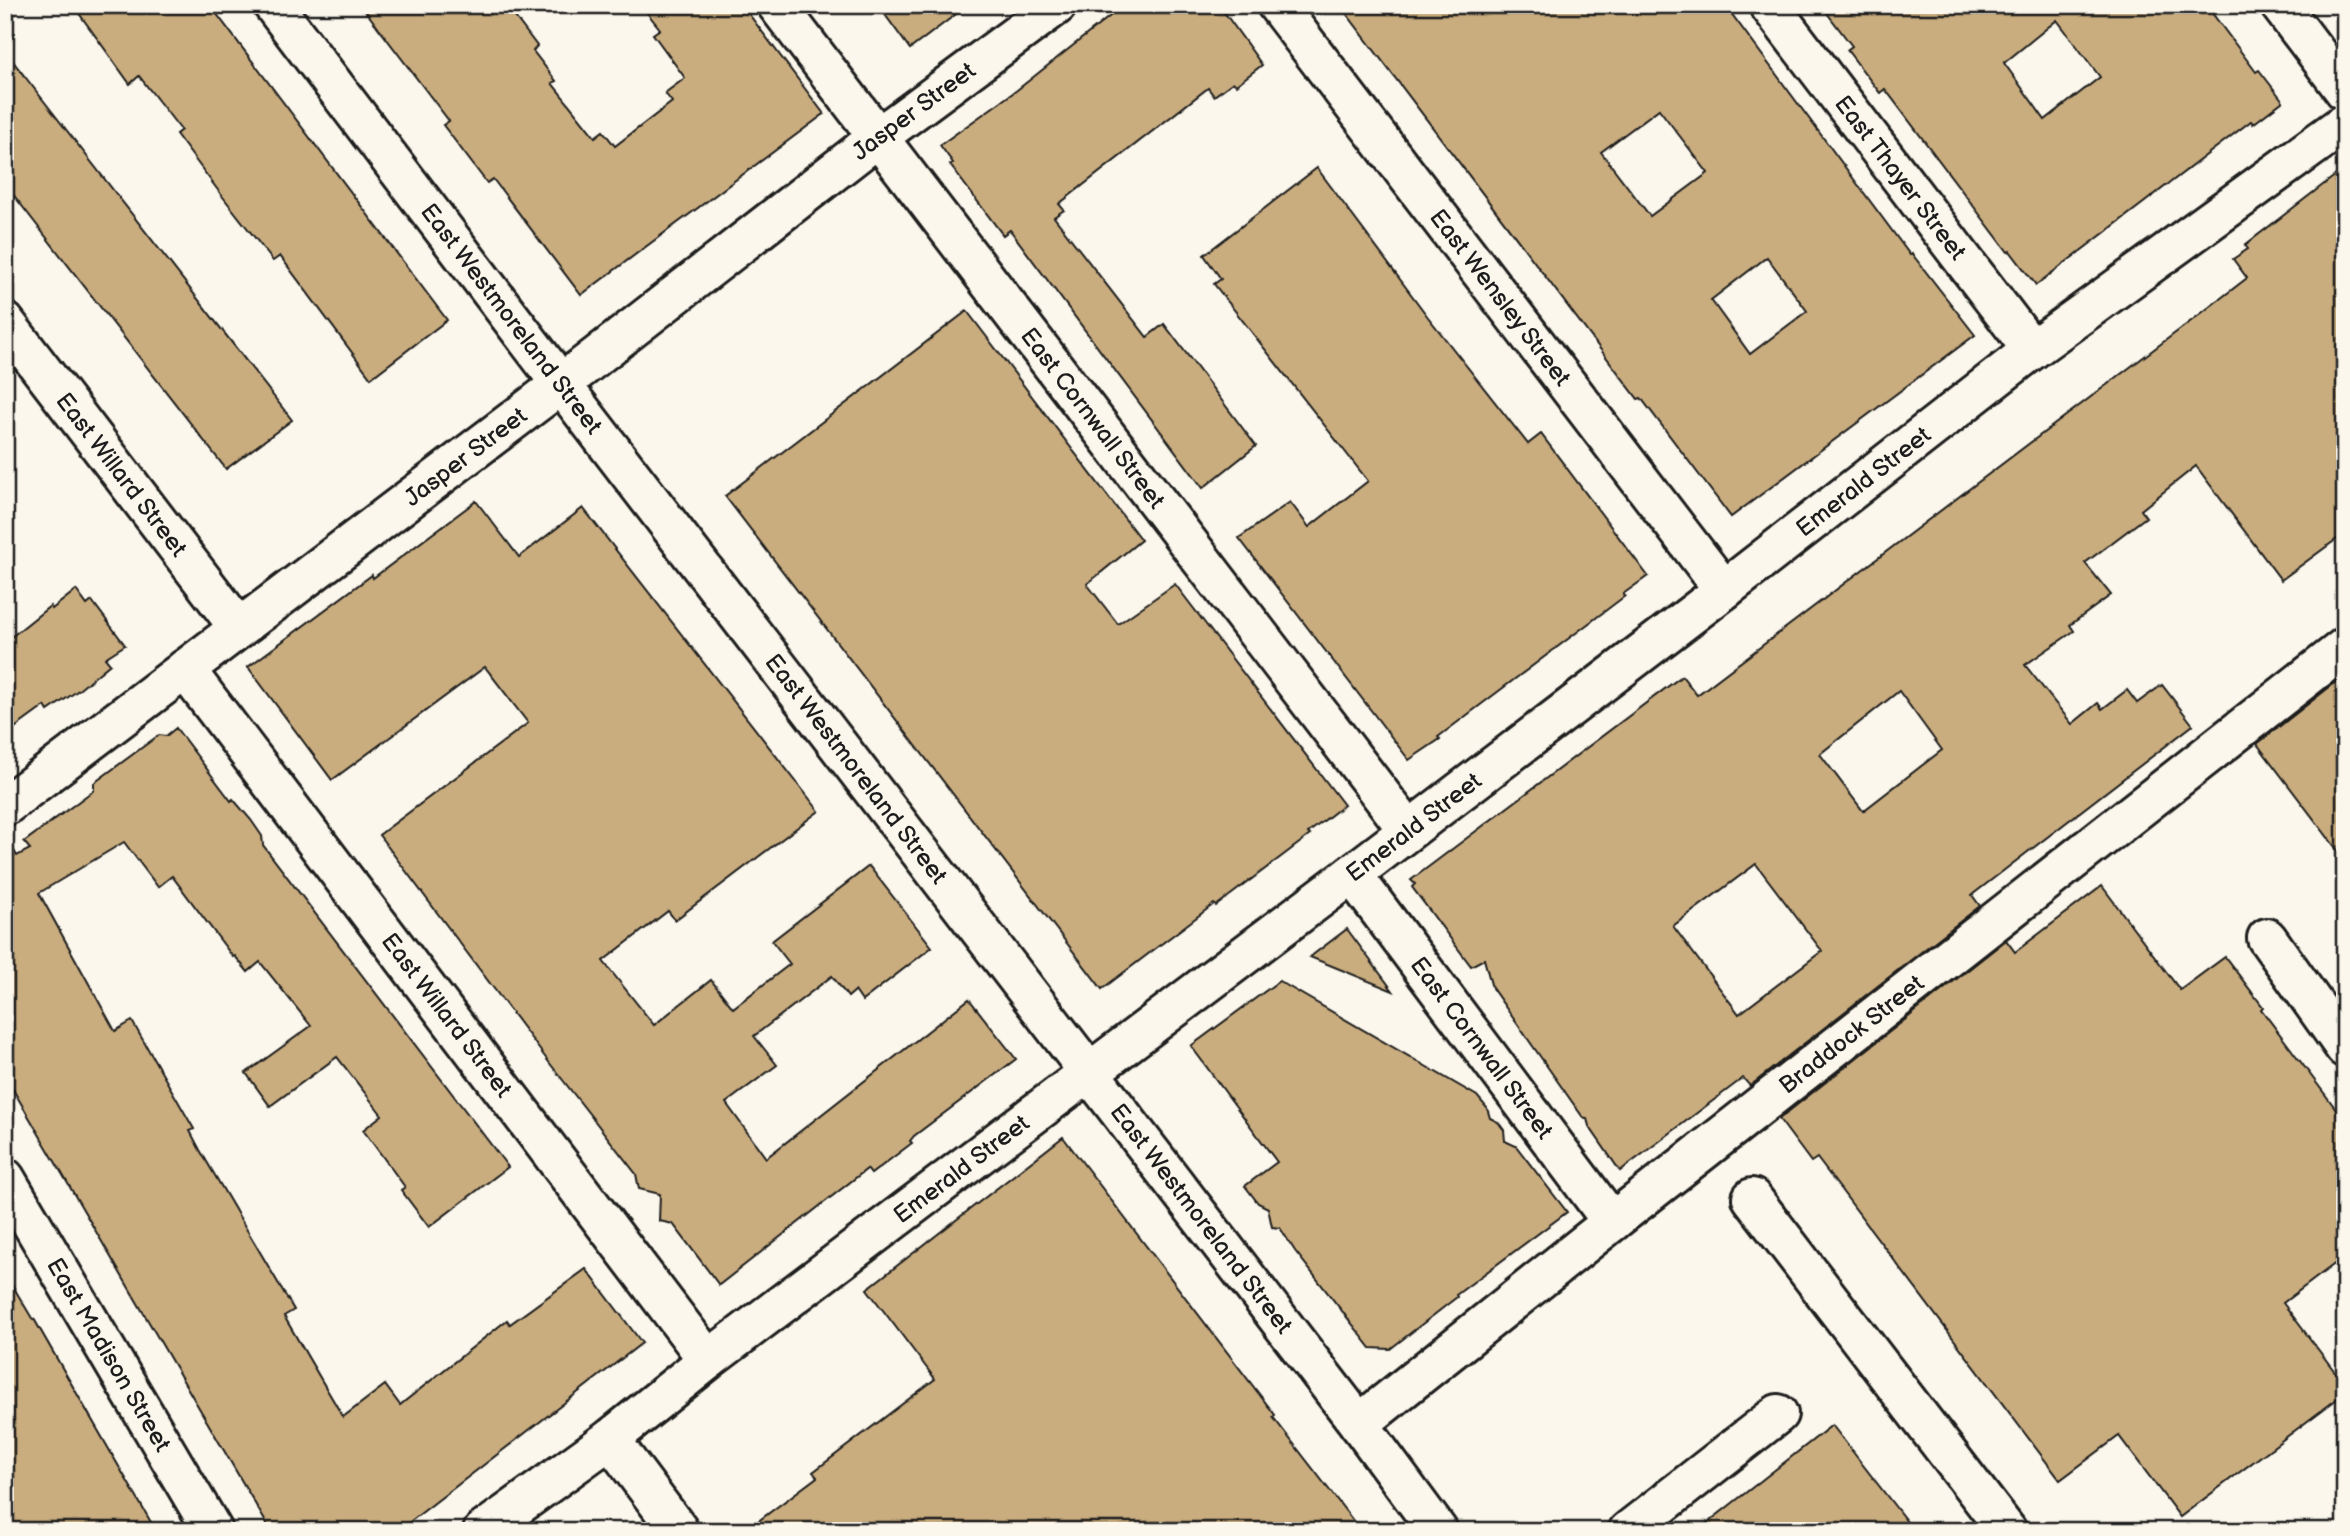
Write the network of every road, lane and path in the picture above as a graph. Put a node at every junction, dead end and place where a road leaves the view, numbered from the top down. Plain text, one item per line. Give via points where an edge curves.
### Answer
1 (273, 5) edge
2 (777, 5) edge
3 (1057, 5) edge
4 (1277, 5) edge
5 (1769, 5) edge
6 (2280, 5) edge
7 (2345, 91) edge
8 (2345, 123) edge
9 (877, 138) junction
10 (5, 322) edge
11 (2032, 350) junction
12 (561, 384) junction
13 (1724, 590) junction
14 (239, 628) junction
15 (2345, 647) edge
16 (185, 669) junction
17 (5, 806) edge
18 (1408, 830) junction
19 (1352, 874) junction
20 (2267, 938) dead end
21 (2345, 1048) edge
22 (1090, 1073) junction
23 (5, 1178) edge
24 (1752, 1198) dead end
25 (1612, 1222) junction
26 (708, 1360) junction
27 (1777, 1414) dead end
28 (1359, 1424) junction
29 (610, 1438) junction
30 (213, 1531) edge
31 (483, 1531) edge
32 (679, 1531) edge
33 (1438, 1531) edge
34 (1628, 1531) edge
35 (2007, 1531) edge

1 - 12 street, East Westmoreland Street
2 - 9 street, East Cornwall Street
3 - 9 street, Jasper Street
4 - 13 street, East Wensley Street
5 - 11 street, East Thayer Street
6 - 7 street
8 - 11 street, Emerald Street
9 - 12 street, Jasper Street
9 - 18 street, East Cornwall Street
10 - 14 street, East Willard Street
11 - 13 street, Emerald Street
12 - 14 street, Jasper Street
12 - 22 street, East Westmoreland Street
13 - 18 street, Emerald Street
14 - 16 street, Jasper Street
15 - 25 street, Braddock Street
16 - 17 street, Jasper Street
16 - 26 street, East Willard Street
18 - 19 street, Emerald Street
19 - 22 street, Emerald Street
19 - 25 street, East Cornwall Street
20 - 21 street
22 - 26 street, Emerald Street
22 - 28 street, East Westmoreland Street
23 - 30 street, East Madison Street
24 - 35 street
25 - 28 street, Braddock Street
26 - 29 street, Emerald Street
27 - 34 street
28 - 33 street, East Westmoreland Street
29 - 31 street, Emerald Street
29 - 32 street

